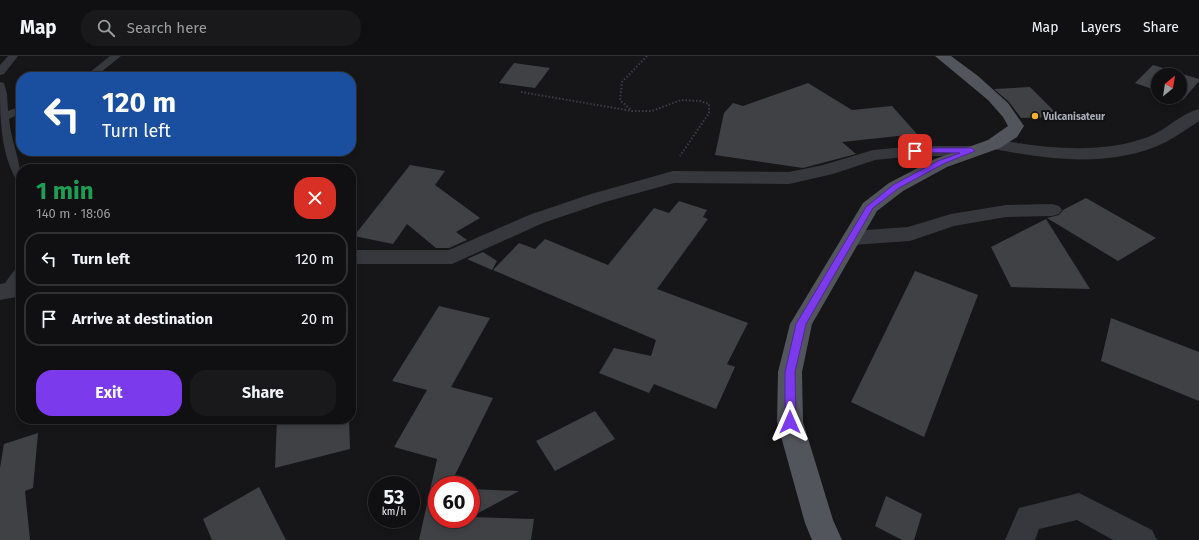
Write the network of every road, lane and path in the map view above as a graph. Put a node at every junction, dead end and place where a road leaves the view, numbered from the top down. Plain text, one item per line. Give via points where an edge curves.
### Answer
1 (13, 56) edge
2 (116, 56) edge
3 (646, 56) edge
4 (942, 56) edge
5 (0, 72) edge
6 (95, 72) edge
7 (0, 85) edge
8 (521, 92) dead end
9 (16, 111) edge
10 (632, 111) junction
11 (1199, 114) edge
12 (1, 118) edge
13 (994, 144) junction
14 (972, 151) junction
15 (16, 168) edge
16 (664, 179) junction
17 (1052, 210) dead end
18 (852, 238) junction
19 (356, 257) edge
20 (16, 280) edge
21 (9, 290) edge
22 (826, 540) edge
23 (1020, 540) edge
24 (1142, 540) edge

1 - 5 lane
2 - 6 lane
3 - 10 path via 622,82 620,100
4 - 13 main road via 998,101 1012,116 1016,126 1011,133
7 - 12 lane via 3,94
8 - 10 path
9 - 12 lane
10 - 16 path via 652,111 681,100 709,104 709,113
11 - 13 street via 1155,140 1108,153 1029,152
12 - 15 lane via 10,155
13 - 14 main road
14 - 16 street via 915,151 873,156 789,178
14 - 18 main road via 941,163 896,187 870,207
16 - 19 street via 536,219 452,257
17 - 18 street via 1006,211 951,220 910,234
18 - 22 main road via 801,324 790,372 790,422
20 - 21 lane
23 - 24 street via 1029,518 1079,506

